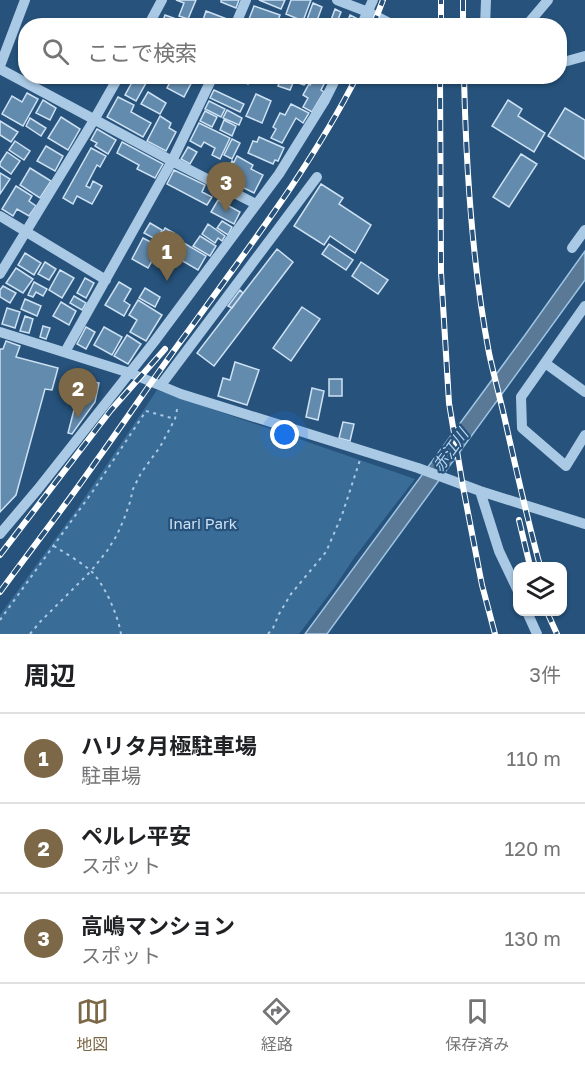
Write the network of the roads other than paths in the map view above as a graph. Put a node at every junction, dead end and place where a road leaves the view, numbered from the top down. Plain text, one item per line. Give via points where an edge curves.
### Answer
1 (25, 0) edge
2 (162, 0) edge
3 (246, 0) edge
4 (337, 0) edge
5 (373, 0) edge
6 (486, 0) edge
7 (548, 0) edge
8 (368, 12) junction
9 (18, 18) edge
10 (152, 18) edge
11 (238, 18) edge
12 (365, 18) edge
13 (379, 18) edge
14 (485, 18) edge
15 (533, 18) edge
16 (18, 19) edge
17 (585, 56) edge
18 (567, 61) edge
19 (0, 68) edge
20 (18, 78) edge
21 (29, 84) edge
22 (114, 84) edge
23 (209, 84) edge
24 (333, 84) edge
25 (94, 120) junction
26 (172, 161) junction
27 (317, 177) dead end
28 (256, 204) junction
29 (0, 216) edge
30 (585, 230) edge
31 (26, 233) junction
32 (572, 248) dead end
33 (0, 274) edge
34 (106, 280) junction
35 (585, 306) edge
36 (0, 332) edge
37 (66, 352) junction
38 (545, 363) junction
39 (130, 373) junction
40 (161, 385) junction
41 (585, 392) edge
42 (585, 435) edge
43 (480, 490) junction
44 (585, 524) edge
45 (0, 534) edge
46 (513, 580) edge
47 (529, 616) edge
48 (537, 634) edge

1 - 9 street
2 - 10 street
3 - 11 street
4 - 8 street
5 - 8 street
6 - 14 street
7 - 15 street
8 - 12 street
8 - 13 street
16 - 19 street
17 - 18 street
19 - 20 street
21 - 25 street
22 - 25 street
23 - 26 street
24 - 28 street via 279,174
25 - 26 street
25 - 31 street
26 - 28 street
26 - 34 street
27 - 40 street
28 - 39 street
29 - 31 street
30 - 32 street
31 - 33 street
31 - 34 street
34 - 37 street
35 - 38 street
36 - 37 street
37 - 39 street
38 - 41 street
38 - 42 street via 521,397 522,428 566,466
39 - 40 street
39 - 45 street
40 - 43 street
43 - 44 street
43 - 46 street
47 - 48 street

